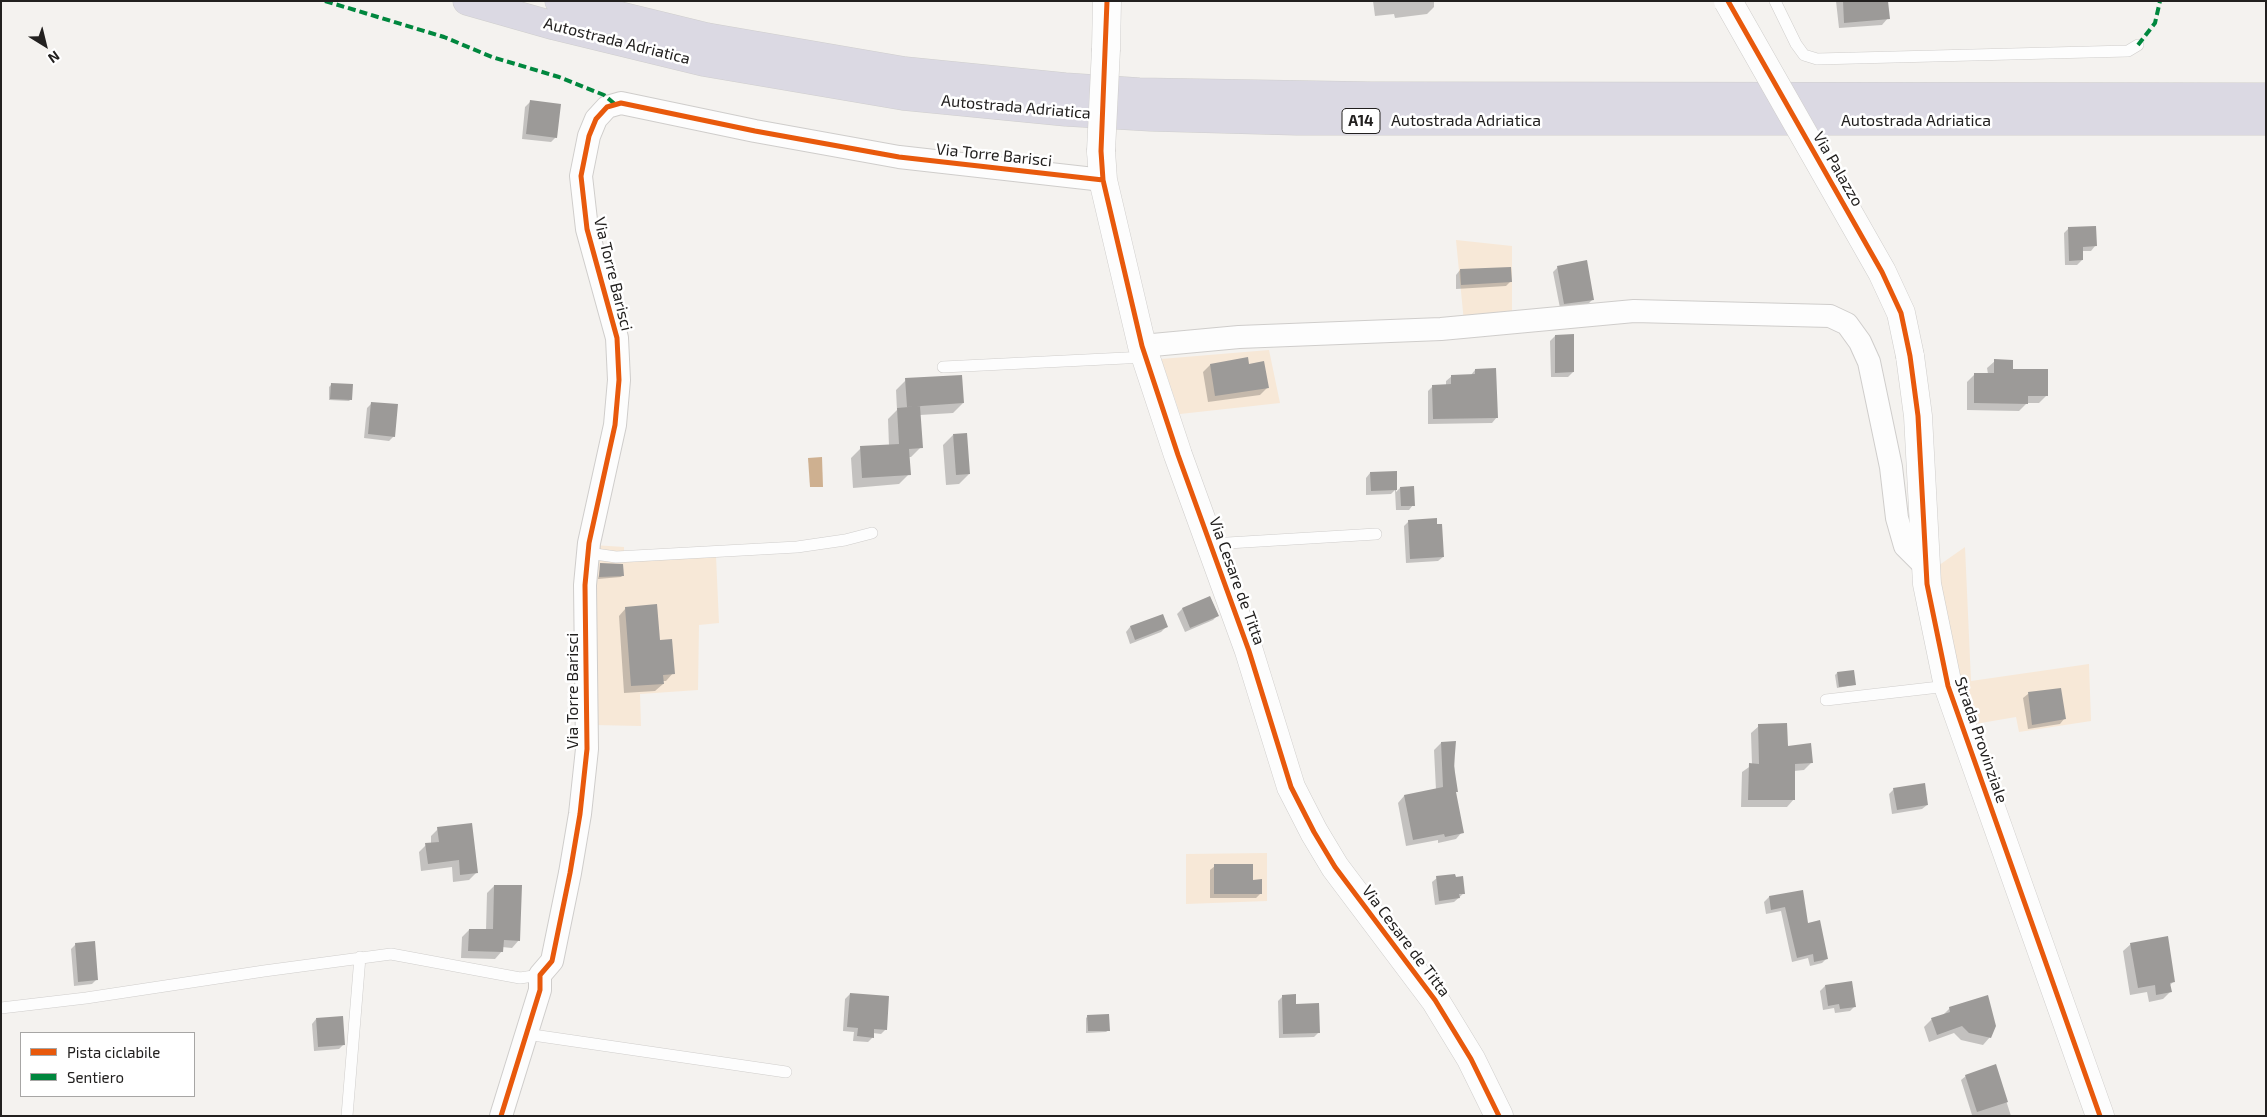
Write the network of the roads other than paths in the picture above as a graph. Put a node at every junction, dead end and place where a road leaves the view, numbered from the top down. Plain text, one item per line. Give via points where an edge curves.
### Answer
1 (467, 1) edge
2 (559, 1) edge
3 (1107, 1) edge
4 (1728, 1) edge
5 (1775, 1) edge
6 (2138, 45) dead end
7 (2266, 96) edge
8 (2266, 121) edge
9 (1103, 180) junction
10 (1144, 351) junction
11 (1910, 356) joint
12 (943, 367) dead end
13 (872, 533) dead end
14 (1376, 534) dead end
15 (1210, 544) junction
16 (588, 553) junction
17 (1926, 567) junction
18 (1948, 686) junction
19 (1826, 700) dead end
20 (360, 957) junction
21 (540, 975) junction
22 (1, 1008) edge
23 (526, 1034) junction
24 (786, 1072) dead end
25 (347, 1116) edge
26 (500, 1116) edge
27 (1500, 1116) edge
28 (2100, 1116) edge

1 - 8 highway, Autostrada Adriatica / A14 via 703,62 903,96 1066,112 1297,120
2 - 7 highway, Autostrada Adriatica / A14 via 707,37 905,71 1139,92 1371,96
3 - 9 street, Via Cesare de Titta, bridge via 1101,151
4 - 11 street, Via Palazzo, bridge via 1882,272 1901,313
5 - 6 lane via 1796,44 1804,55 1817,59 2128,51
9 - 10 street, Via Cesare de Titta
9 - 16 street, Via Torre Barisci via 899,157 755,132 621,103 607,107 596,119 589,136 581,176 587,229 617,338 619,380 615,425
10 - 12 lane
10 - 15 street, Via Cesare de Titta
10 - 17 street via 1240,337 1441,329 1634,311 1830,316 1847,324 1869,362 1891,467 1897,518 1905,546
11 - 17 street, Strada Provinziale via 1918,416
13 - 16 lane via 797,547 616,556
14 - 15 lane
15 - 27 street, Via Cesare de Titta via 1249,651 1292,787 1314,832 1335,867 1435,1000 1471,1059
16 - 21 street, Via Torre Barisci via 585,585 587,749 580,814 552,961
17 - 18 street, Strada Provinziale
18 - 19 lane
18 - 28 street, Strada Provinziale
20 - 21 lane via 391,954 520,978
20 - 22 lane
20 - 25 lane
21 - 23 street via 540,990
23 - 24 lane
23 - 26 street

